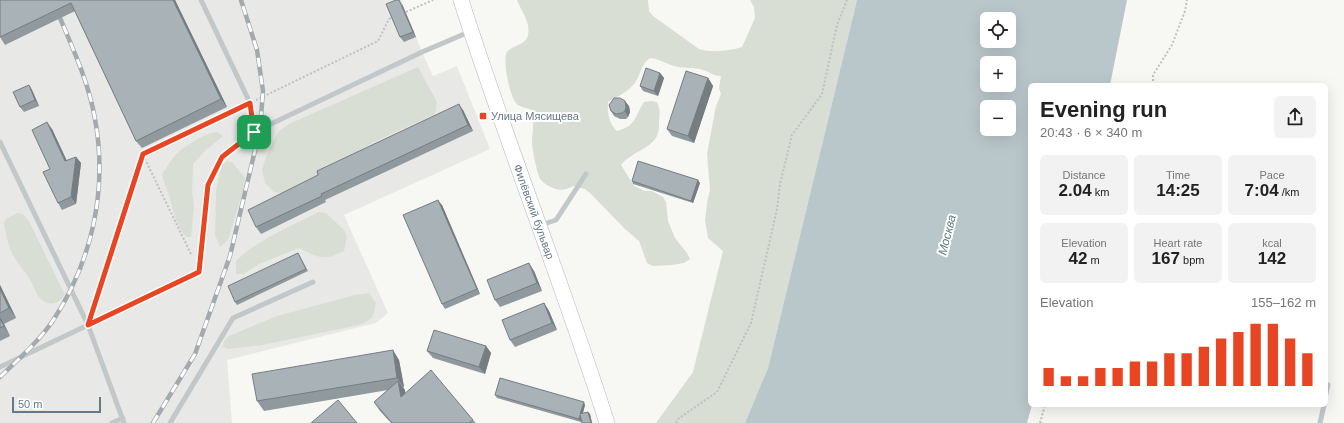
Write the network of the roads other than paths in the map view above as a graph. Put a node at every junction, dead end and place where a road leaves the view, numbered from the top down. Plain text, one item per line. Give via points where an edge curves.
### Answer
1 (201, 0) edge
2 (461, 0) edge
3 (471, 31) junction
4 (254, 132) junction
5 (0, 142) edge
6 (586, 174) dead end
7 (538, 226) junction
8 (313, 282) dead end
9 (88, 325) junction
10 (0, 367) edge
11 (1324, 407) edge
12 (124, 420) edge
13 (112, 423) edge
14 (170, 423) edge
15 (607, 423) edge
16 (1320, 423) edge

1 - 4 lane via 250,103
2 - 3 street, Филёвский бульвар
3 - 4 lane
3 - 7 street, Филёвский бульвар
4 - 9 lane via 222,157 208,185 199,272
5 - 9 lane
6 - 7 lane via 556,220
7 - 15 street, Филёвский бульвар via 588,362
8 - 14 lane via 233,318
9 - 10 lane
9 - 12 lane
11 - 16 lane
12 - 13 lane

